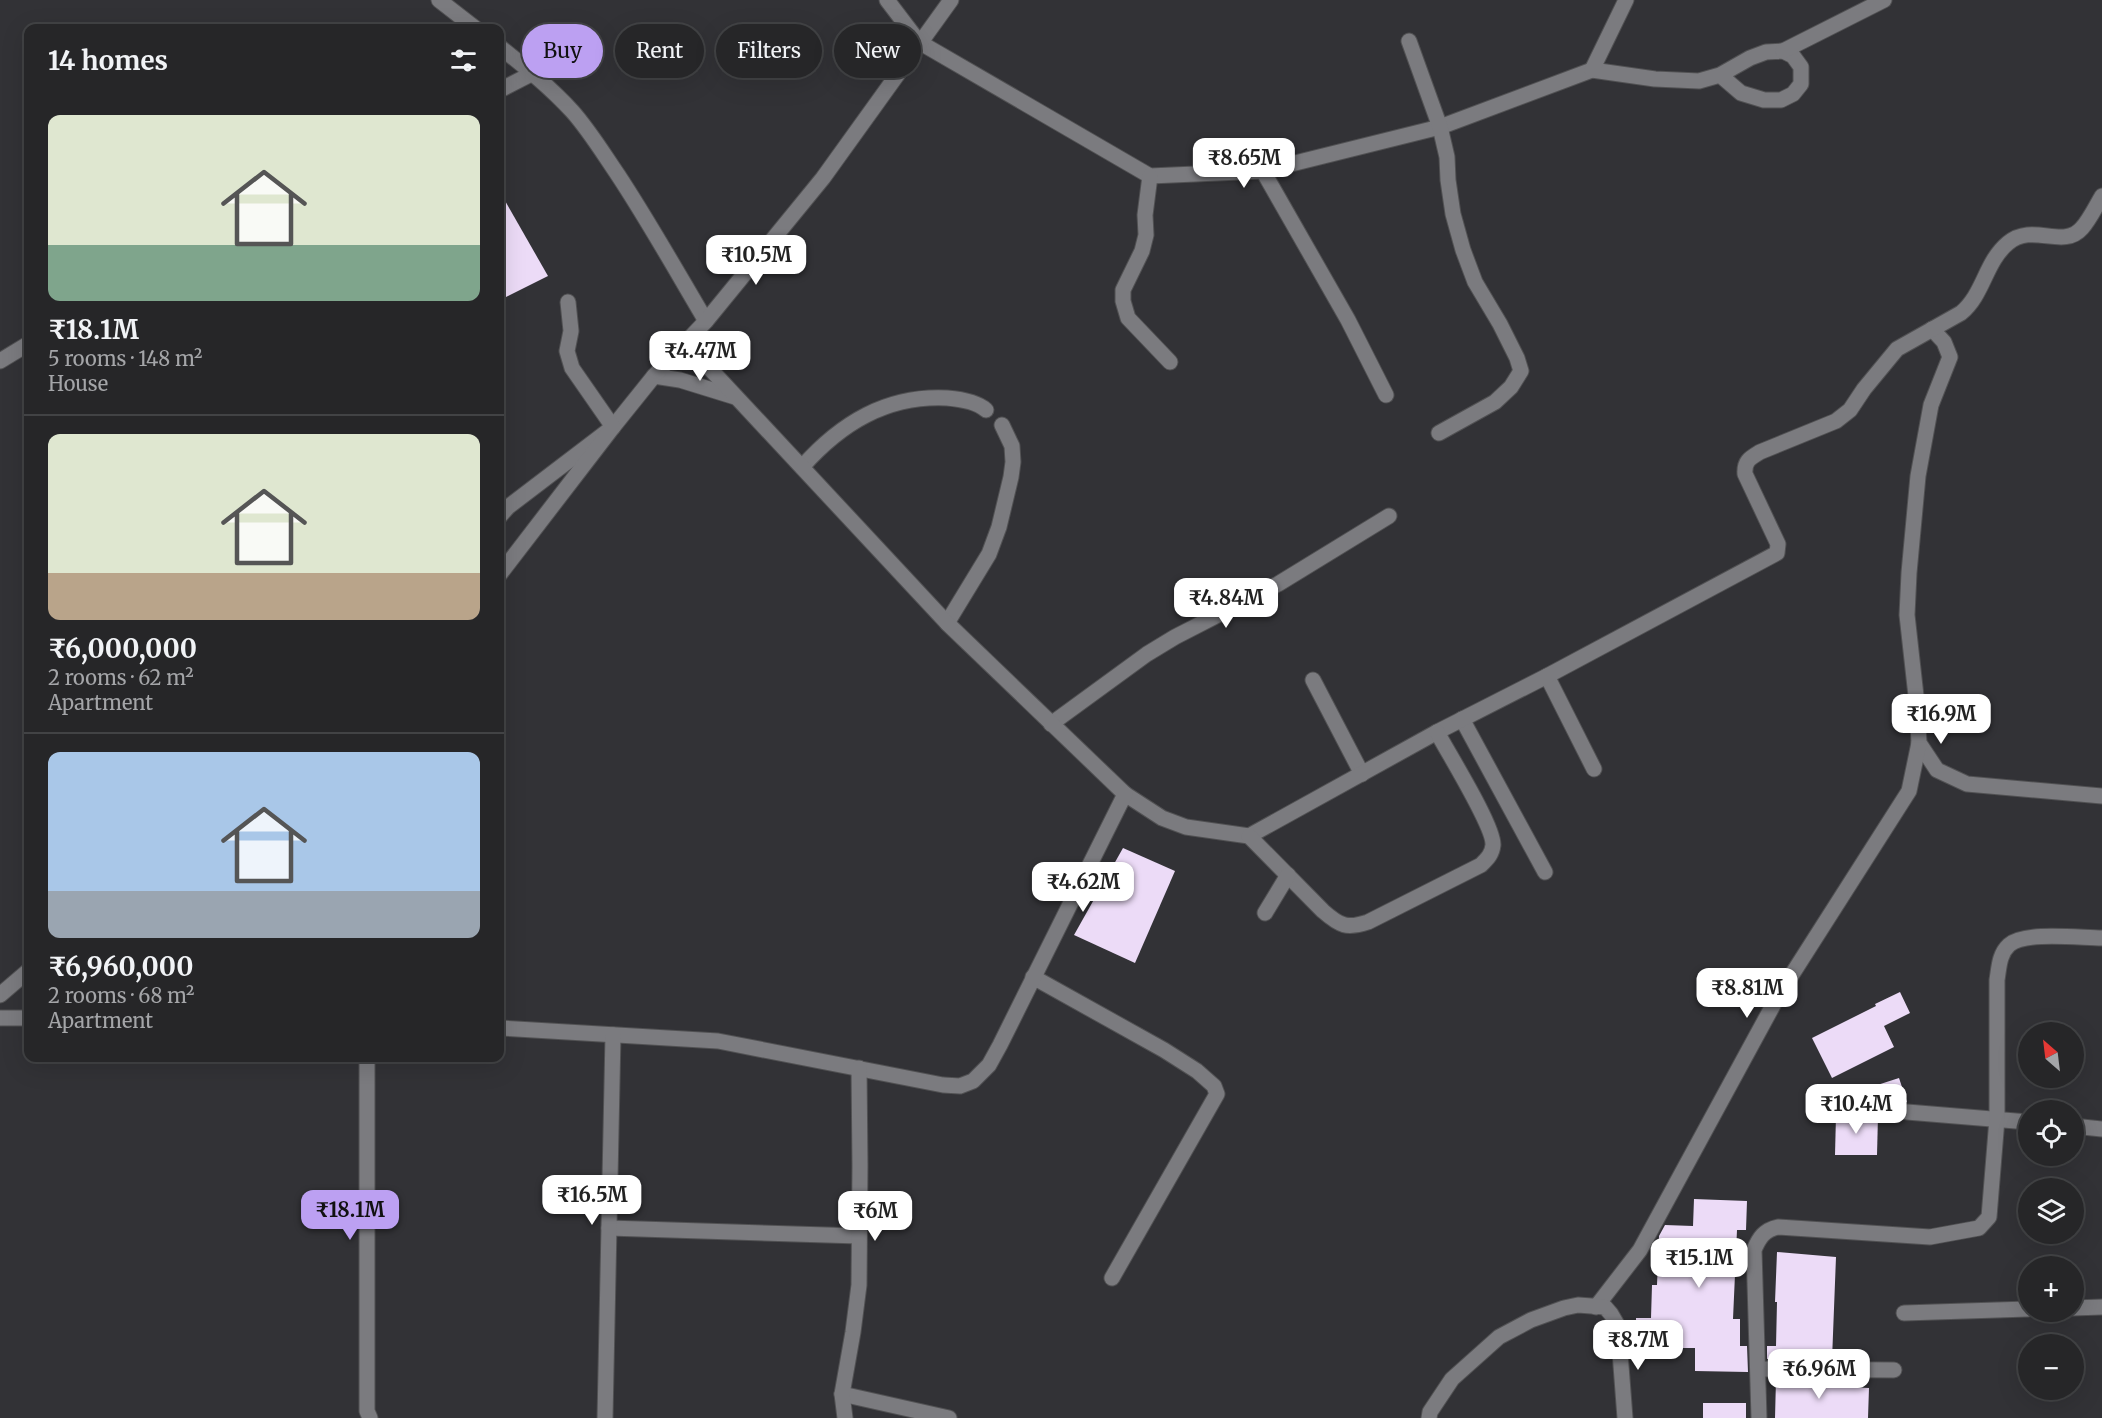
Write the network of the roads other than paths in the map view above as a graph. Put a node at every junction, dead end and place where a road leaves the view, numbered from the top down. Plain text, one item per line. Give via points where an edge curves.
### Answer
1 (439, 0) edge
2 (887, 0) edge
3 (1626, 0) edge
4 (1884, 0) edge
5 (944, 4) edge
6 (455, 22) edge
7 (905, 24) edge
8 (921, 39) edge
9 (1410, 41) dead end
10 (921, 43) edge
11 (504, 50) edge
12 (1783, 51) junction
13 (522, 65) edge
14 (1592, 70) junction
15 (1720, 75) junction
16 (525, 78) edge
17 (537, 78) edge
18 (894, 78) edge
19 (504, 88) edge
20 (1440, 127) junction
21 (1263, 171) junction
22 (1150, 176) junction
23 (2102, 196) edge
24 (568, 302) dead end
25 (706, 321) junction
26 (1932, 329) junction
27 (686, 343) junction
28 (24, 346) edge
29 (0, 361) edge
30 (1170, 362) dead end
31 (654, 376) junction
32 (1386, 395) dead end
33 (738, 398) junction
34 (986, 410) dead end
35 (1002, 426) dead end
36 (613, 427) junction
37 (1439, 433) dead end
38 (802, 467) junction
39 (504, 512) edge
40 (1389, 516) dead end
41 (504, 569) edge
42 (947, 623) junction
43 (1547, 676) junction
44 (1313, 680) dead end
45 (1462, 720) junction
46 (1051, 724) junction
47 (1437, 732) junction
48 (1919, 743) junction
49 (1594, 769) dead end
50 (1362, 774) junction
51 (1125, 794) junction
52 (2102, 796) edge
53 (1249, 836) junction
54 (1545, 872) dead end
55 (1288, 875) junction
56 (1264, 913) dead end
57 (2102, 938) edge
58 (24, 974) edge
59 (1033, 977) junction
60 (0, 995) edge
61 (0, 1018) edge
62 (24, 1018) edge
63 (504, 1028) edge
64 (613, 1035) junction
65 (367, 1062) edge
66 (859, 1068) junction
67 (1907, 1112) dead end
68 (1997, 1119) junction
69 (2018, 1121) edge
70 (2084, 1127) edge
71 (2102, 1129) edge
72 (609, 1228) junction
73 (859, 1236) junction
74 (1112, 1278) dead end
75 (1596, 1307) junction
76 (2102, 1307) edge
77 (2084, 1308) edge
78 (2018, 1309) edge
79 (1904, 1313) dead end
80 (1759, 1369) junction
81 (1894, 1370) dead end
82 (842, 1394) junction
83 (370, 1418) edge
84 (605, 1418) edge
85 (845, 1418) edge
86 (949, 1418) edge
87 (1429, 1418) edge
88 (1625, 1418) edge
89 (1759, 1418) edge

1 - 6 street
2 - 7 street
3 - 14 street
4 - 12 street
5 - 8 street
9 - 20 street
10 - 22 street
11 - 13 street
12 - 15 street via 1750,58
12 - 15 street via 1801,67 1801,84 1781,100 1741,93
14 - 15 street via 1666,80 1698,81
14 - 20 street
16 - 19 street
17 - 25 street via 573,113 599,147
18 - 25 street via 823,178
20 - 21 street
20 - 37 street via 1448,157 1453,214 1463,250 1475,282 1521,371 1495,402
21 - 22 street
21 - 32 street
22 - 30 street via 1146,236 1123,290 1123,301 1128,318
23 - 26 street via 2081,230 2052,238 2037,233 2008,243 1969,306
24 - 36 street via 571,331 567,351 572,368
25 - 27 street
26 - 43 street via 1897,349 1850,410 1836,421 1760,452 1744,465 1778,544 1777,553
26 - 48 street via 1944,342 1950,357 1929,415 1918,476 1909,573 1907,615
27 - 31 street
27 - 33 street
28 - 29 street
31 - 33 street
31 - 36 street
33 - 38 street
34 - 38 street via 953,398 895,402 877,408 833,435
35 - 42 street via 1012,446 1012,462 999,527 989,554
36 - 39 street
36 - 41 street
38 - 42 street
40 - 46 street via 1278,584 1147,654
42 - 46 street
43 - 45 street
43 - 49 street
44 - 50 street
45 - 47 street
45 - 54 street
46 - 51 street
47 - 50 street
47 - 55 street via 1489,827 1493,848 1482,865 1356,926 1335,922
48 - 52 street via 1937,770 1968,784
48 - 75 street via 1909,791 1777,998 1640,1250
50 - 53 street
51 - 53 street via 1162,818 1186,827
51 - 59 street
53 - 55 street
55 - 56 street
57 - 68 street via 2022,938 2009,945 2000,958
58 - 60 street
59 - 66 street via 989,1065 973,1081 960,1086 943,1085
59 - 74 street via 1164,1050 1197,1071 1217,1094
61 - 62 street
63 - 64 street
64 - 66 street via 718,1041
64 - 72 street
65 - 83 street
66 - 73 street
67 - 68 street
68 - 69 street
68 - 80 street via 1989,1217 1979,1228 1930,1237 1778,1227 1763,1233 1754,1250
70 - 71 street
72 - 73 street
72 - 84 street
73 - 82 street via 853,1332
75 - 87 street via 1564,1308 1499,1337 1452,1378
75 - 88 street via 1605,1307 1618,1326
76 - 77 street
78 - 79 street
80 - 81 street
80 - 89 street
82 - 85 street
82 - 86 street

